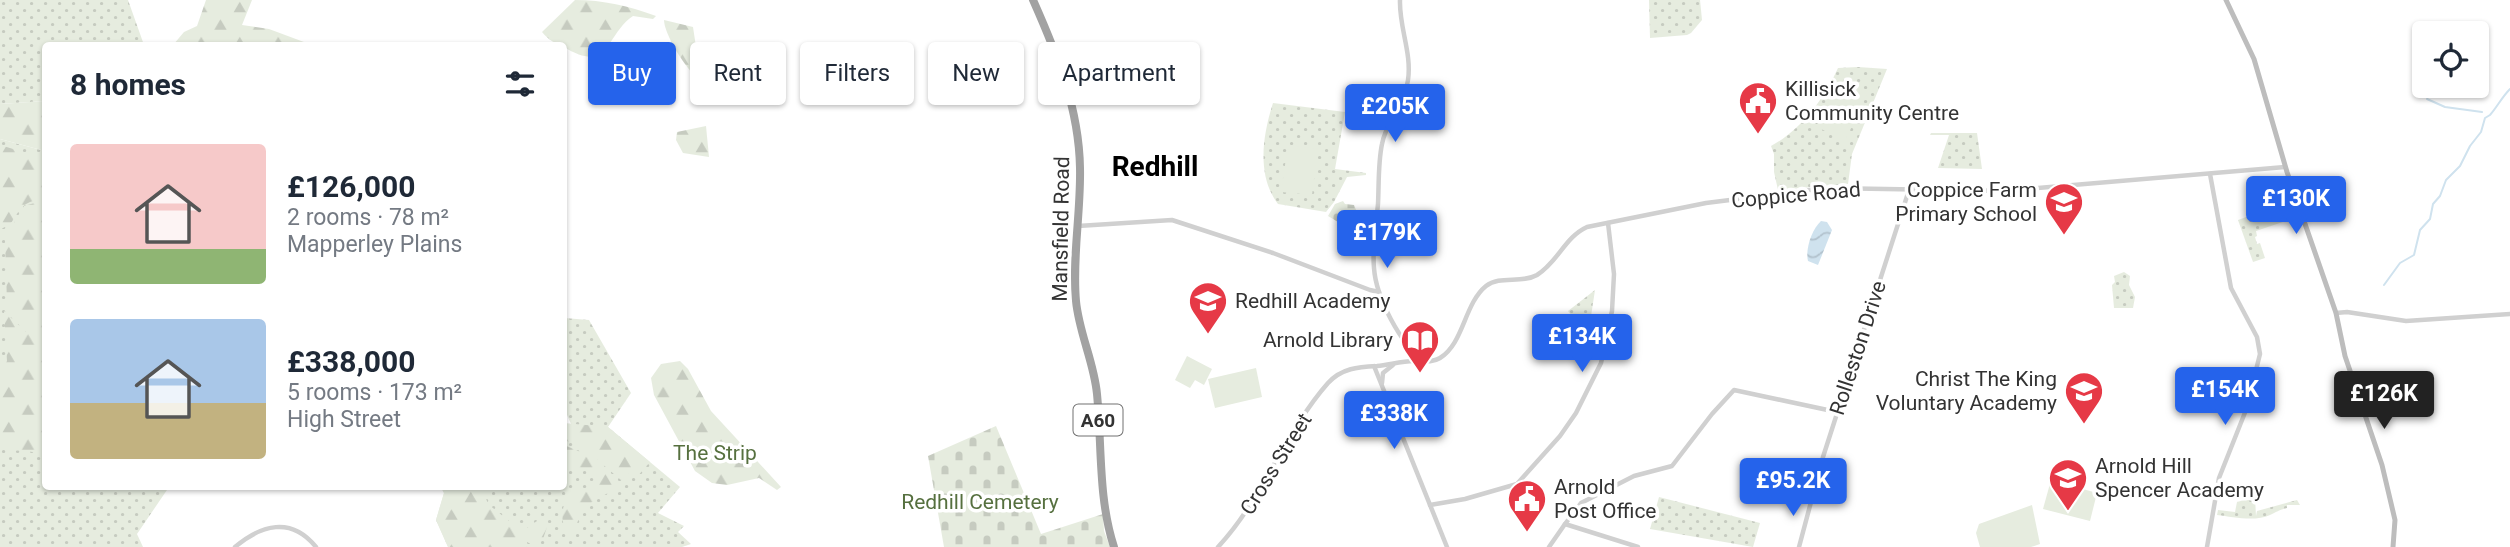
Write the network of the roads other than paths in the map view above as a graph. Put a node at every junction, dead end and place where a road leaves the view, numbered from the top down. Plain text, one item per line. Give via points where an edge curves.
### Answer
1 (1033, 0) edge
2 (1400, 0) edge
3 (2227, 0) edge
4 (2285, 167) junction
5 (2210, 174) junction
6 (1909, 190) junction
7 (1608, 223) junction
8 (1078, 226) junction
9 (1091, 226) junction
10 (1077, 237) junction
11 (1380, 292) junction
12 (2336, 313) junction
13 (2510, 314) edge
14 (1411, 349) junction
15 (1411, 361) junction
16 (1424, 361) junction
17 (1397, 362) junction
18 (1374, 366) junction
19 (1382, 387) junction
20 (1837, 412) junction
21 (1430, 505) junction
22 (1565, 524) junction
23 (234, 547) edge
24 (316, 547) edge
25 (1114, 547) edge
26 (1218, 547) edge
27 (1447, 547) edge
28 (1549, 547) edge
29 (1638, 547) edge
30 (1799, 547) edge
31 (2207, 547) edge
32 (2393, 547) edge

1 - 8 highway, Mansfield Road / A60 via 1074,108 1080,160
2 - 11 street via 1409,65 1404,96 1382,146 1373,266
3 - 4 main road via 2254,59
4 - 5 street, Coppice Road
4 - 12 main road
5 - 6 street, Coppice Road via 2004,191
5 - 31 street via 2231,288 2257,337 2260,355 2246,410 2219,478
6 - 7 street, Coppice Road via 1837,188 1784,193
6 - 20 street, Rolleston Drive
7 - 16 street, Coppice Road via 1576,234 1536,275 1486,286 1449,349 1436,360
7 - 21 street via 1614,292 1609,331 1599,369 1566,428 1517,484
8 - 9 street
8 - 10 highway, Mansfield Road / A60
9 - 10 street
9 - 11 street via 1172,220
10 - 25 highway, Mansfield Road / A60 via 1077,308 1097,391 1101,478
11 - 14 street
12 - 13 street via 2406,321
12 - 32 main road via 2345,356 2390,495 2395,520
14 - 15 street
14 - 16 street
15 - 16 street
15 - 17 street, Cross Street
17 - 18 street, Cross Street
17 - 19 street via 1383,373
18 - 19 street
18 - 26 street, Cross Street via 1350,369 1329,383 1289,438 1236,527
19 - 21 street
20 - 22 street via 1740,389 1732,391 1676,463 1634,476 1581,503
20 - 30 street, Rolleston Drive
21 - 27 street
22 - 28 street
22 - 29 street
23 - 24 street via 257,531 278,527 297,531

